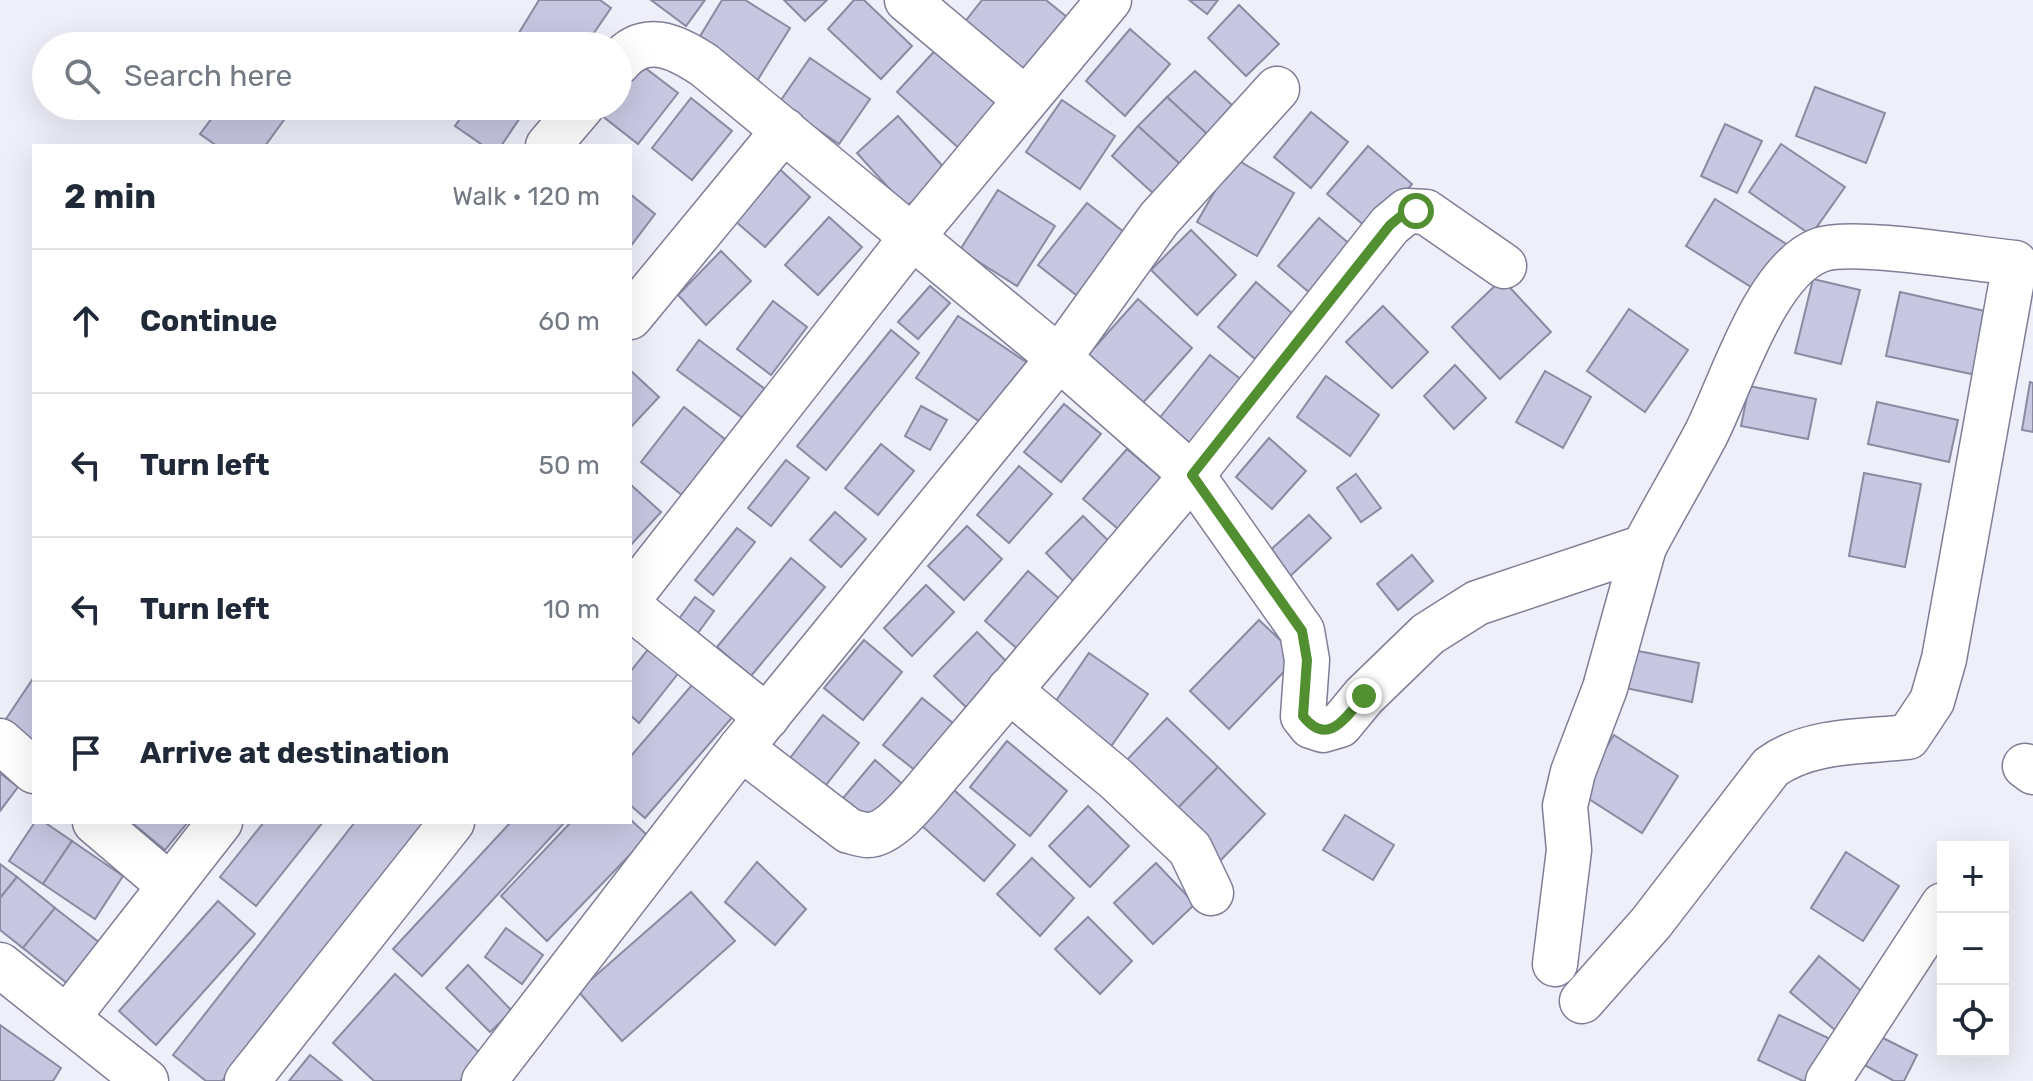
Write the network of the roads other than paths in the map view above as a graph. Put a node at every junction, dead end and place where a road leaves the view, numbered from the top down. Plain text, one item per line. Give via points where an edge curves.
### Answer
1 (907, 0) edge
2 (1109, 0) edge
3 (632, 50) edge
4 (1277, 89) dead end
5 (1025, 99) junction
6 (570, 120) edge
7 (784, 130) junction
8 (550, 144) edge
9 (912, 237) junction
10 (2024, 264) edge
11 (1504, 266) dead end
12 (632, 315) edge
13 (1059, 358) junction
14 (1192, 475) junction
15 (1644, 547) junction
16 (632, 594) edge
17 (632, 609) edge
18 (1009, 690) junction
19 (754, 732) junction
20 (0, 741) edge
21 (32, 769) edge
22 (97, 824) edge
23 (218, 824) edge
24 (450, 824) edge
25 (169, 885) junction
26 (1211, 893) dead end
27 (1938, 913) edge
28 (1555, 964) dead end
29 (0, 965) edge
30 (1582, 1001) dead end
31 (67, 1018) junction
32 (146, 1081) edge
33 (247, 1081) edge
34 (484, 1081) edge
35 (1828, 1081) edge

1 - 5 street
2 - 5 street
3 - 7 street via 664,43 681,49
4 - 13 street via 1159,219
5 - 9 street
6 - 8 street
7 - 9 street
7 - 12 street
9 - 13 street
9 - 16 street
10 - 15 street via 1850,246 1819,250 1794,267 1773,295
10 - 30 street via 1932,701 1908,737 1808,748 1771,767 1651,923
11 - 14 street via 1426,212 1407,211 1390,225
13 - 14 street
13 - 19 street
14 - 15 street via 1302,631 1307,660 1303,716 1323,730 1340,725 1428,634 1477,603
14 - 18 street
15 - 28 street via 1565,806 1569,850
17 - 19 street
18 - 19 street via 902,816 869,836 849,831
18 - 26 street via 1190,849
19 - 34 street
20 - 21 street
22 - 25 street
23 - 25 street
24 - 33 street
25 - 31 street
27 - 35 street
29 - 31 street
31 - 32 street

